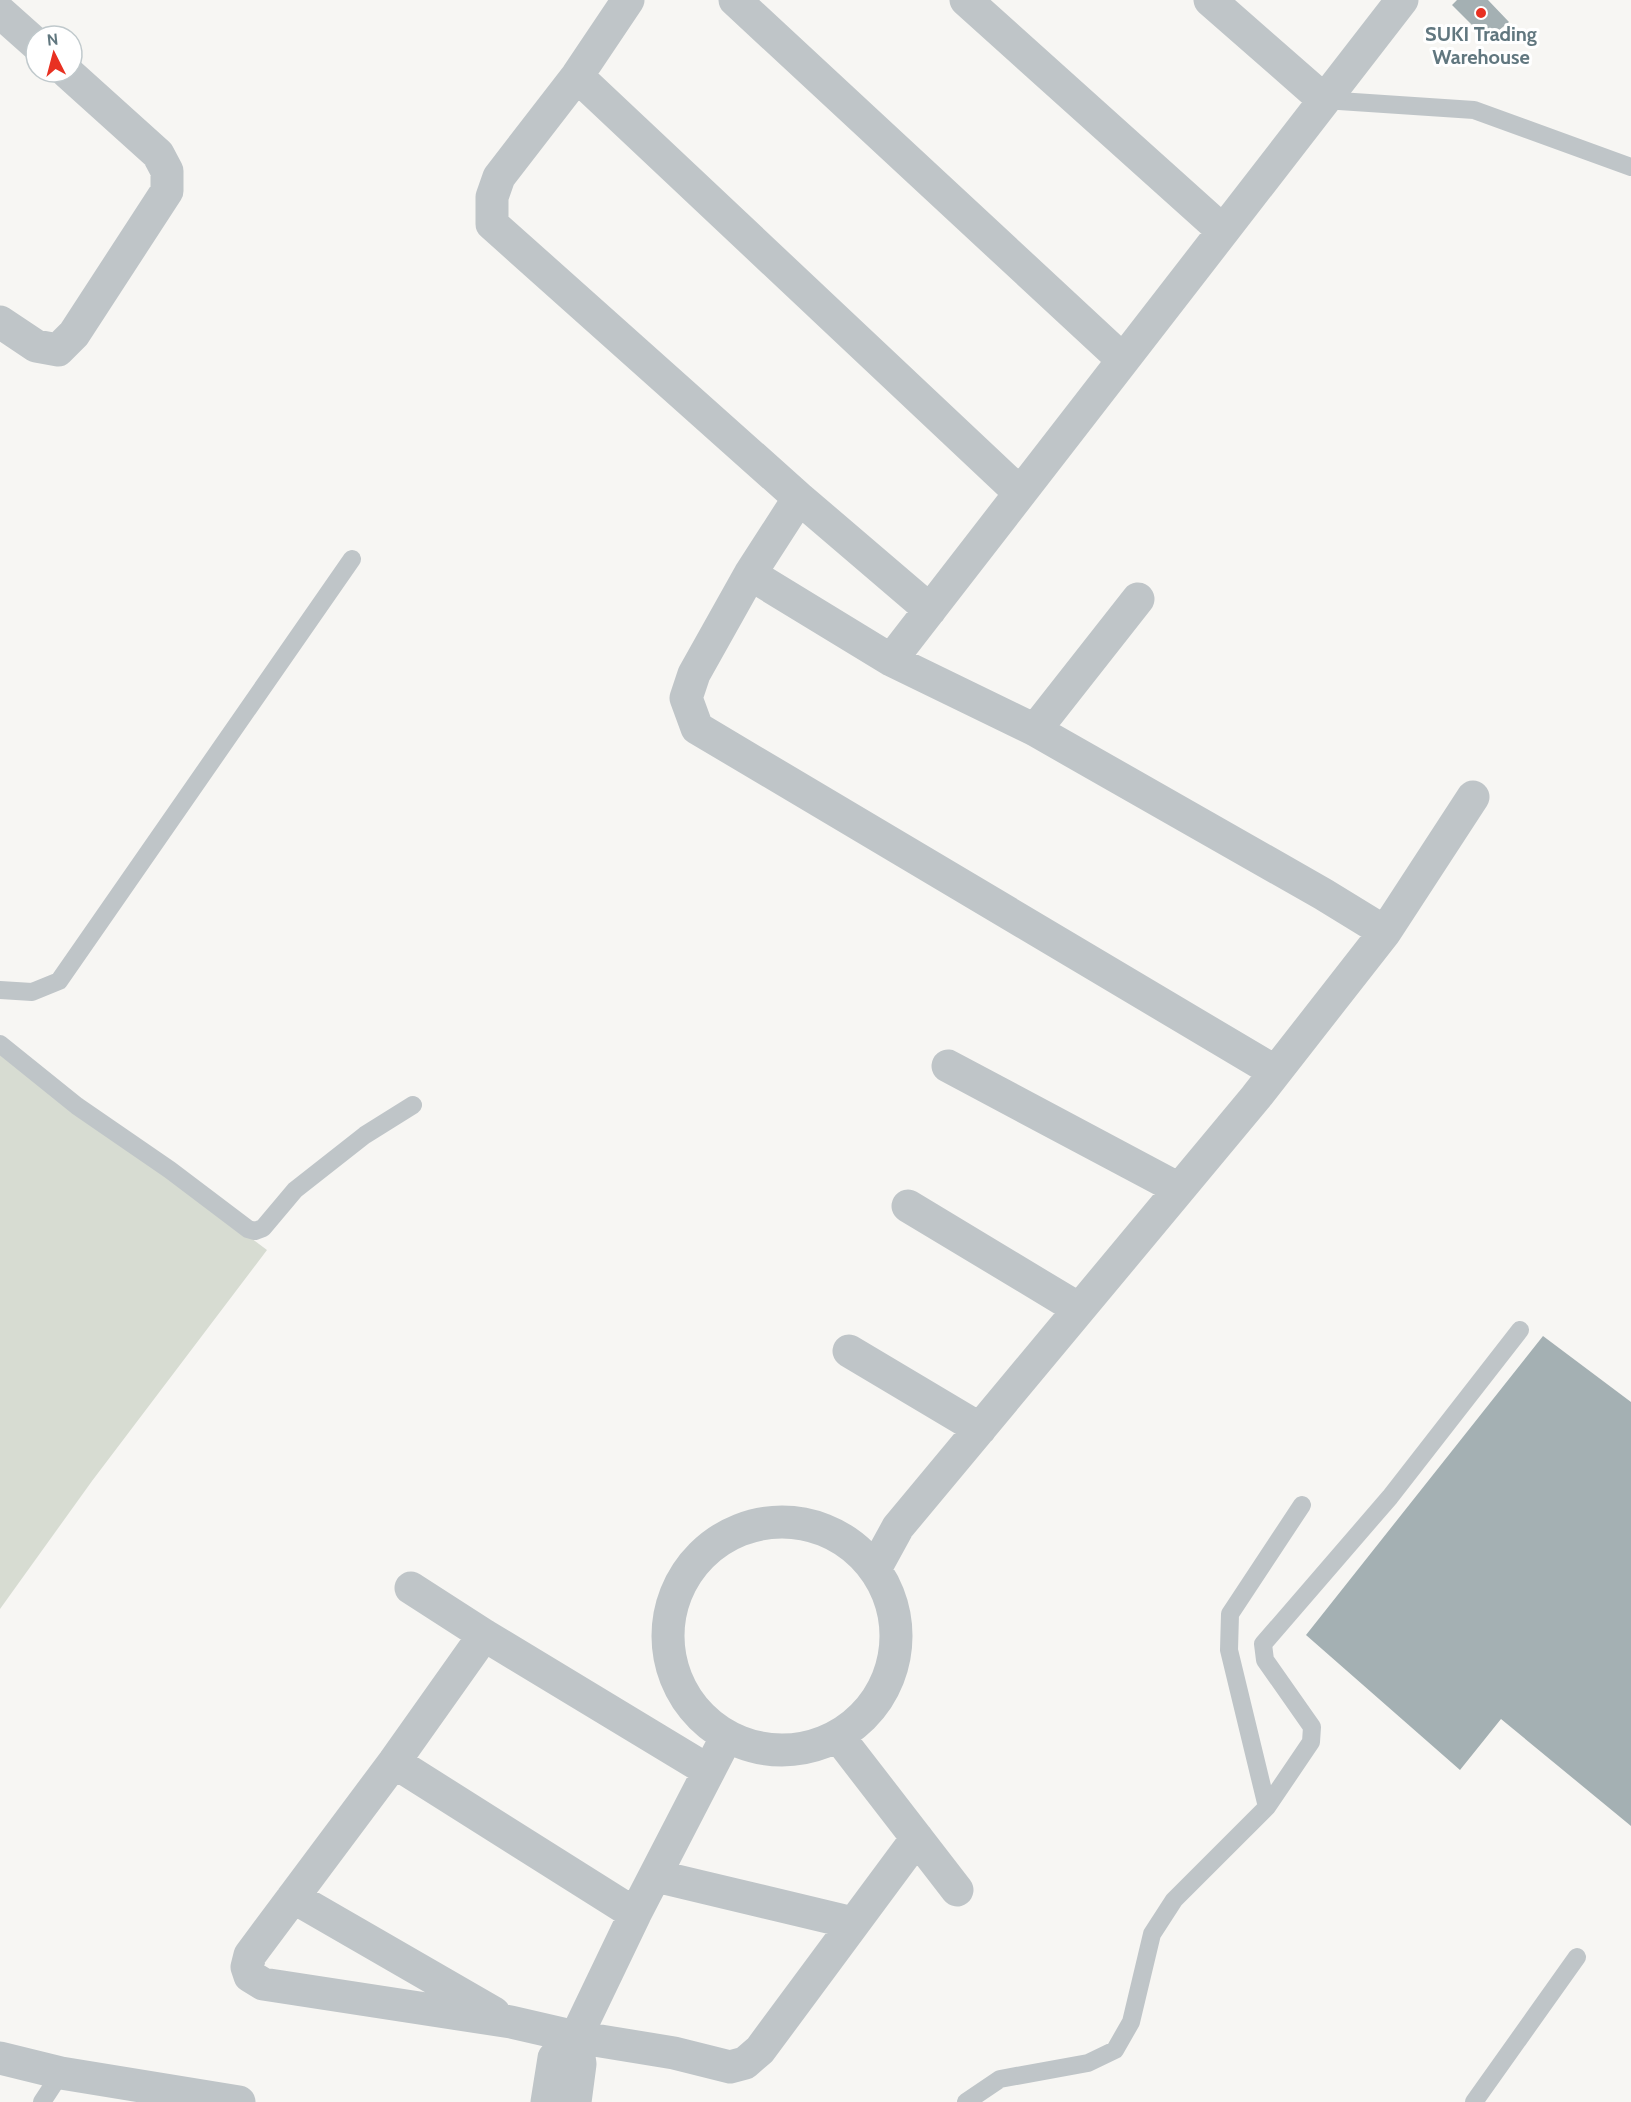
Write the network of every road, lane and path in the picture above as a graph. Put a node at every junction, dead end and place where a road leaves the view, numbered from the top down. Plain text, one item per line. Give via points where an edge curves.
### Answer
1 (628, 0) edge
2 (735, 0) edge
3 (966, 0) edge
4 (1210, 0) edge
5 (1402, 0) edge
6 (0, 12) edge
7 (24, 33) edge
8 (577, 76) junction
9 (80, 84) edge
10 (1324, 100) junction
11 (1631, 167) edge
12 (1223, 231) junction
13 (0, 322) edge
14 (1123, 360) junction
15 (1020, 493) junction
16 (798, 498) junction
17 (352, 559) dead end
18 (750, 574) junction
19 (1137, 599) dead end
20 (930, 610) junction
21 (891, 660) junction
22 (1035, 730) junction
23 (1473, 796) dead end
24 (1385, 932) junction
25 (0, 990) edge
26 (0, 1044) edge
27 (948, 1065) dead end
28 (1274, 1071) junction
29 (413, 1105) dead end
30 (1179, 1189) junction
31 (908, 1206) dead end
32 (1079, 1309) junction
33 (1521, 1330) dead end
34 (849, 1351) dead end
35 (980, 1429) junction
36 (1302, 1505) dead end
37 (875, 1569) junction
38 (411, 1588) dead end
39 (484, 1635) junction
40 (726, 1736) junction
41 (838, 1736) junction
42 (394, 1762) junction
43 (709, 1771) junction
44 (1267, 1808) junction
45 (917, 1838) junction
46 (656, 1876) junction
47 (957, 1890) dead end
48 (293, 1897) junction
49 (635, 1914) junction
50 (853, 1923) junction
51 (1577, 1957) dead end
52 (511, 2022) junction
53 (576, 2037) junction
54 (0, 2058) edge
55 (61, 2073) junction
56 (42, 2102) edge
57 (239, 2102) edge
58 (547, 2102) edge
59 (575, 2102) edge
60 (966, 2102) edge
61 (1474, 2102) edge

1 - 8 street
2 - 14 street
3 - 12 street
4 - 10 street
5 - 10 street
6 - 7 street
8 - 15 street
8 - 16 street via 499,177 492,197 492,224
9 - 13 street via 158,154 167,171 167,191 74,334 58,350 36,346
10 - 11 lane via 1474,110
10 - 12 street
12 - 14 street
14 - 15 street
15 - 20 street
16 - 18 street
16 - 20 street
17 - 25 lane via 59,981 32,992
18 - 21 street
18 - 28 street via 694,674 686,698 697,728
19 - 22 street
20 - 21 street
21 - 22 street
22 - 24 street
23 - 24 street
24 - 28 street
26 - 29 lane via 77,1106 255,1231 263,1228 295,1190 365,1135
27 - 30 street
28 - 30 street
30 - 32 street
31 - 32 street
32 - 35 street
33 - 44 lane via 1390,1497 1263,1644 1265,1660 1312,1727 1311,1742
34 - 35 street
35 - 37 street via 898,1527
36 - 44 lane via 1230,1614 1229,1650
37 - 40 street via 834,1534 808,1525 781,1522 754,1526 728,1536 706,1551 688,1571 675,1595 668,1622 668,1649 674,1675 686,1699 704,1720
37 - 41 street via 885,1586 896,1622 894,1661 889,1679 869,1712
38 - 39 street
39 - 42 street
39 - 43 street
40 - 41 street via 753,1747 782,1750 811,1747
40 - 43 street
41 - 45 street
42 - 48 street
42 - 49 street
43 - 46 street
44 - 60 lane via 1174,1900 1152,1934 1131,2022 1115,2050 1088,2063 1000,2079
45 - 47 street
45 - 50 street
46 - 49 street
46 - 50 street
48 - 52 street
48 - 52 street via 250,1955 250,1976 263,1984
49 - 53 street
50 - 53 street via 760,2050 745,2063 730,2067 674,2053
51 - 61 lane
52 - 53 street
53 - 58 street via 554,2058
53 - 59 street via 580,2064
54 - 55 street
55 - 56 lane
55 - 57 street

